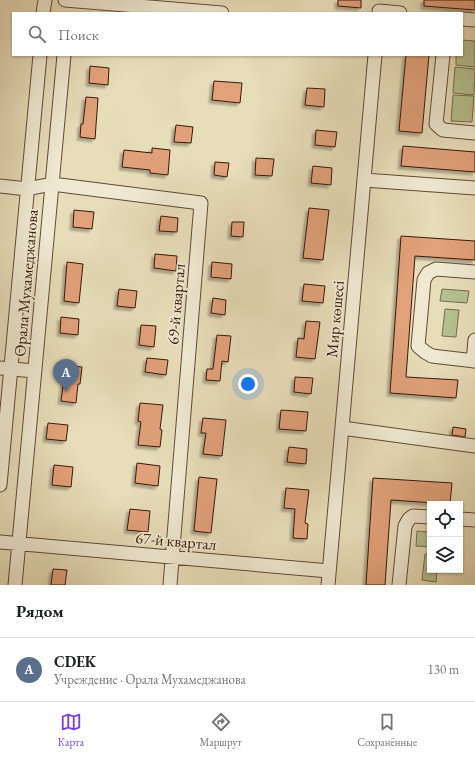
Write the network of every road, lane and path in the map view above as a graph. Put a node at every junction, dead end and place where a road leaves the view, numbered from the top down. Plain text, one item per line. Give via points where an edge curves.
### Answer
1 (45, 0) edge
2 (65, 0) edge
3 (69, 0) edge
4 (379, 8) edge
5 (43, 12) edge
6 (68, 12) edge
7 (210, 12) edge
8 (396, 12) edge
9 (463, 19) edge
10 (475, 20) edge
11 (40, 56) edge
12 (64, 56) edge
13 (376, 56) edge
14 (443, 56) edge
15 (475, 133) edge
16 (364, 180) junction
17 (52, 184) junction
18 (0, 186) edge
19 (475, 188) edge
20 (27, 189) junction
21 (475, 272) edge
22 (475, 340) edge
23 (474, 361) edge
24 (5, 368) edge
25 (35, 371) junction
26 (342, 428) junction
27 (475, 446) edge
28 (0, 485) edge
29 (427, 517) edge
30 (463, 519) edge
31 (475, 520) edge
32 (0, 542) edge
33 (19, 544) junction
34 (173, 557) junction
35 (329, 571) junction
36 (15, 585) edge
37 (170, 585) edge
38 (328, 585) edge
39 (399, 585) edge

1 - 5 street
2 - 3 street
3 - 6 street
3 - 7 street
4 - 8 street
9 - 10 street
11 - 20 street, Орала Мухамеджанова
12 - 17 street, Орала Мухамеджанова
13 - 16 street, Мир көшесі
14 - 15 street via 436,124 443,130
16 - 19 street
16 - 26 street, Мир көшесі
17 - 20 street
17 - 25 street, Орала Мухамеджанова
17 - 34 street, 69-й квартал via 201,204
18 - 20 street
20 - 24 street, Орала Мухамеджанова
21 - 23 street via 436,269 428,273 424,280 418,346 432,356
22 - 23 street
24 - 25 street
24 - 28 street, Орала Мухамеджанова
25 - 33 street, Орала Мухамеджанова
26 - 27 street
26 - 35 street, Мир көшесі
29 - 39 street via 413,516 405,526
30 - 31 street
32 - 33 street, 67-й квартал
33 - 34 street, 67-й квартал
33 - 36 street, Орала Мухамеджанова
34 - 35 street, 67-й квартал
34 - 37 street
35 - 38 street, Мир көшесі

